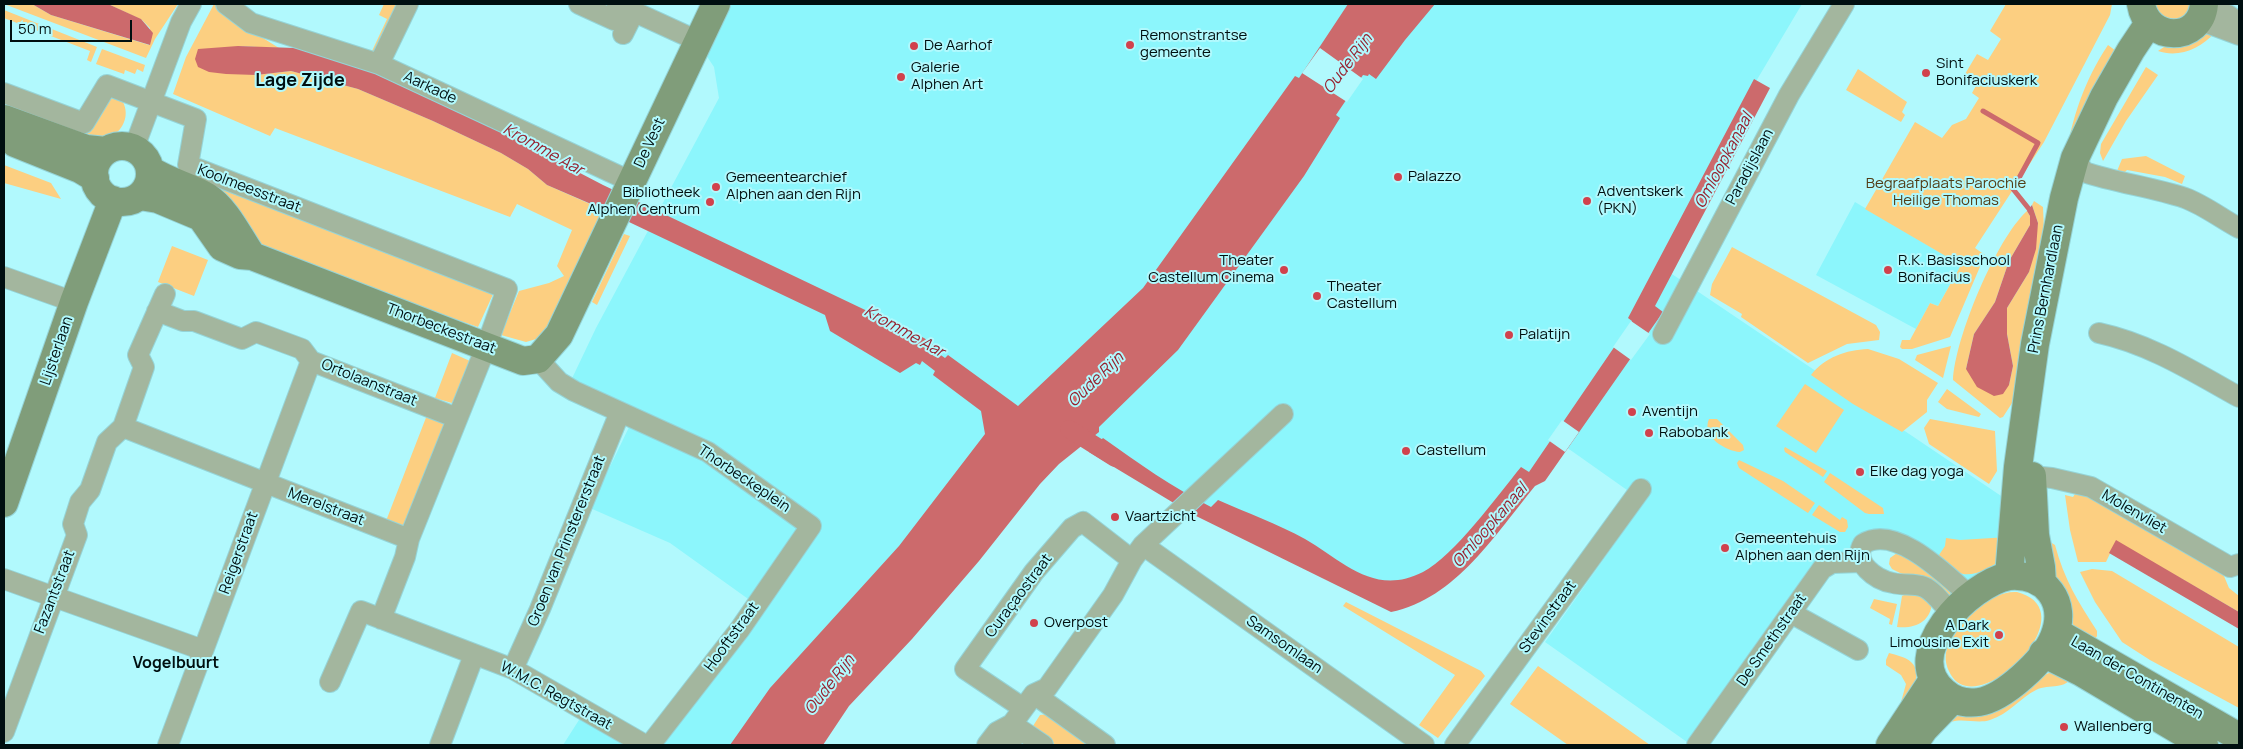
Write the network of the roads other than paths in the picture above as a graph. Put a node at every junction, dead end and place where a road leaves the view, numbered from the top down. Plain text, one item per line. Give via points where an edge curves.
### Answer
1 (190, 4) edge
2 (226, 4) edge
3 (408, 4) edge
4 (579, 4) edge
5 (716, 4) edge
6 (1844, 4) edge
7 (2202, 11) edge
8 (622, 17) edge
9 (2151, 19) edge
10 (2239, 23) edge
11 (2239, 35) edge
12 (698, 41) junction
13 (378, 64) junction
14 (4, 92) edge
15 (150, 101) junction
16 (4, 118) edge
17 (4, 139) edge
18 (134, 148) junction
19 (106, 152) junction
20 (2080, 165) junction
21 (150, 170) junction
22 (95, 178) junction
23 (631, 184) junction
24 (140, 196) junction
25 (113, 200) junction
26 (2239, 228) edge
27 (252, 256) junction
28 (4, 277) edge
29 (74, 302) junction
30 (161, 303) joint
31 (1663, 334) dead end
32 (2099, 334) dead end
33 (486, 347) junction
34 (538, 359) junction
35 (311, 361) junction
36 (2239, 397) edge
37 (620, 412) junction
38 (1283, 414) dead end
39 (457, 418) junction
40 (123, 427) junction
41 (2032, 476) junction
42 (265, 483) junction
43 (1641, 489) dead end
44 (4, 499) edge
45 (811, 526) joint
46 (409, 539) junction
47 (1137, 553) junction
48 (1861, 562) junction
49 (2234, 565) edge
50 (2009, 576) junction
51 (4, 579) edge
52 (2042, 583) junction
53 (53, 597) junction
54 (1961, 605) junction
55 (1791, 613) junction
56 (381, 619) junction
57 (2050, 643) junction
58 (203, 650) junction
59 (1858, 650) dead end
60 (474, 655) junction
61 (513, 669) junction
62 (1933, 680) junction
63 (330, 682) dead end
64 (1953, 699) junction
65 (1023, 709) junction
66 (4, 732) edge
67 (2217, 738) edge
68 (168, 745) edge
69 (440, 745) edge
70 (645, 745) edge
71 (650, 745) edge
72 (987, 745) edge
73 (1010, 745) edge
74 (1042, 745) edge
75 (1105, 745) edge
76 (1424, 745) edge
77 (1455, 745) edge
78 (1698, 745) edge
79 (1890, 745) edge
80 (1913, 745) edge

1 - 15 street
2 - 13 street, Aarkade via 250,23
3 - 13 street
4 - 8 street
5 - 12 street, De Vest
6 - 31 street, Paradijslaan via 1789,95
7 - 9 street via 2182,32
7 - 10 street via 2228,15
7 - 11 street
8 - 12 street
9 - 20 street, Prins Bernhardlaan via 2125,89
12 - 23 street, De Vest
13 - 23 street, Aarkade
14 - 15 street, Koolmeesstraat via 84,123 107,85
15 - 18 street
15 - 33 street, Koolmeesstraat via 196,119 188,165 507,289
16 - 19 street via 86,149
17 - 22 street
18 - 19 street via 119,146
18 - 21 street via 145,157
19 - 22 street via 96,166
20 - 26 street via 2187,199
20 - 41 street, Prins Bernhardlaan via 2056,297
20 - 50 street, Prins Bernhardlaan via 2064,198 2035,344 2018,467
21 - 24 street via 148,184
21 - 27 street via 206,197 218,207
22 - 25 street via 101,192
23 - 34 street, De Vest via 559,335
24 - 25 street via 130,201
24 - 27 street, Thorbeckestraat via 158,199 201,216 222,247
25 - 29 street, Lijsterlaan
27 - 33 street, Thorbeckestraat
28 - 29 street
29 - 44 street, Lijsterlaan
30 - 35 street, Ortolaanstraat via 183,322 194,321 242,339 256,332 302,349
30 - 40 street, Fazantstraat via 138,355 144,367
32 - 36 street via 2124,339 2161,354
33 - 34 street, Thorbeckestraat via 523,361
33 - 39 street
34 - 37 street via 559,382
35 - 39 street, Ortolaanstraat
35 - 42 street, Reigerstraat
37 - 45 street, Thorbeckeplein via 708,452
37 - 61 street, Groen van Prinstererstraat
38 - 47 street via 1173,515
39 - 46 street
40 - 42 street, Merelstraat
40 - 53 street, Fazantstraat via 107,442 90,490 80,502 72,524 77,535
41 - 49 street, Molenvliet via 2091,487
41 - 52 street, Prins Bernhardlaan via 2035,535
42 - 46 street, Merelstraat
42 - 58 street, Reigerstraat
43 - 77 street, Stevinstraat
45 - 71 street, Hooftstraat via 740,629
46 - 56 street
47 - 65 street via 1097,596 1035,681
47 - 65 street, Curaçaostraat via 1083,522 1072,528 1034,572 965,669
47 - 76 street, Samsomlaan
48 - 54 street via 1880,579 1927,588
48 - 54 street via 1859,555 1863,544 1873,534 1893,540 1938,568
48 - 55 street, De Smethstraat via 1832,563 1822,568
50 - 52 street via 2032,578
50 - 54 street via 1996,580
51 - 53 street
52 - 57 street via 2056,601 2058,612
53 - 58 street
53 - 66 street, Fazantstraat
54 - 62 street via 1931,646
55 - 59 street
55 - 78 street, De Smethstraat
56 - 60 street, W.M.C. Regtstraat
56 - 63 street, W.M.C. Regtstraat via 361,611
57 - 64 street via 2024,675 1993,698 1972,703
57 - 67 street, Laan der Continenten via 2081,672
58 - 68 street, Reigerstraat
60 - 61 street, W.M.C. Regtstraat
60 - 69 street
61 - 70 street, W.M.C. Regtstraat
62 - 64 street
62 - 79 street
64 - 80 street
65 - 72 street
65 - 73 street
65 - 74 street
65 - 75 street

